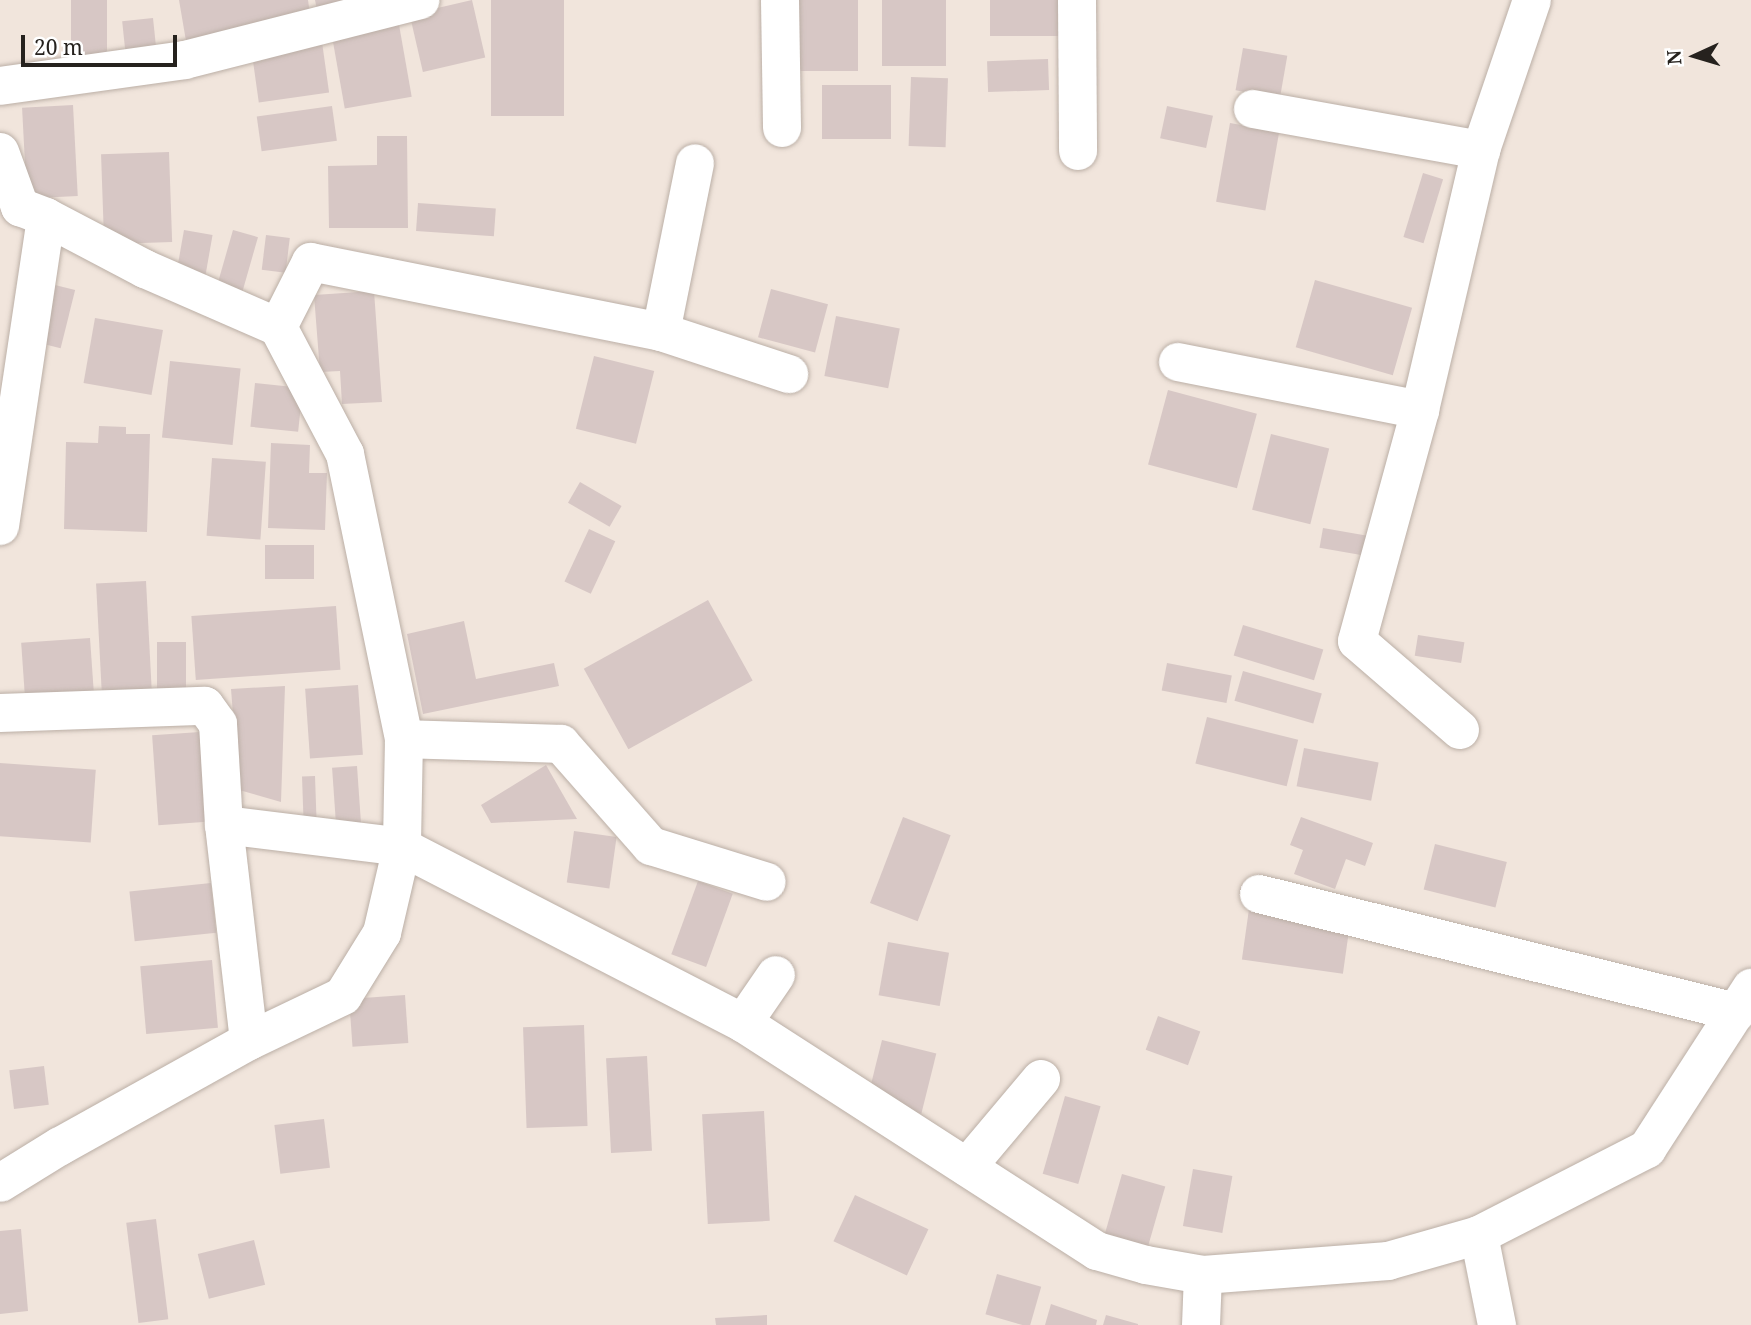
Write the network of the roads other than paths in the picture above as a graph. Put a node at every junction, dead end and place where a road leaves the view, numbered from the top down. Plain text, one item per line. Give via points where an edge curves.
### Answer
1 (419, 0) edge
2 (780, 0) edge
3 (1077, 0) edge
4 (1532, 0) edge
5 (0, 86) edge
6 (1253, 109) dead end
7 (782, 128) dead end
8 (1481, 150) junction
9 (1078, 151) dead end
10 (0, 152) edge
11 (695, 163) dead end
12 (46, 217) junction
13 (278, 327) junction
14 (661, 332) junction
15 (1178, 362) dead end
16 (789, 374) dead end
17 (1420, 410) junction
18 (0, 526) edge
19 (1, 715) edge
20 (1460, 730) dead end
21 (404, 739) junction
22 (224, 825) junction
23 (402, 847) junction
24 (767, 882) dead end
25 (1259, 894) dead end
26 (776, 975) dead end
27 (1744, 1000) edge
28 (743, 1023) junction
29 (249, 1041) junction
30 (1041, 1079) dead end
31 (967, 1167) junction
32 (0, 1183) edge
33 (1479, 1235) junction
34 (1203, 1275) junction
35 (1201, 1325) edge
36 (1497, 1325) edge

1 - 5 street via 185,60
2 - 7 street
3 - 9 street
4 - 8 street
6 - 8 street
8 - 17 street
10 - 12 street via 20,207
11 - 14 street
12 - 13 street via 145,268
12 - 18 street
13 - 14 street via 311,262
13 - 21 street via 345,454
14 - 16 street
15 - 17 street
17 - 20 street via 1357,640
19 - 22 street via 205,706 218,723
21 - 23 street
21 - 24 street via 561,744 651,846
22 - 23 street
22 - 29 street
23 - 28 street
23 - 29 street via 382,933 342,996
25 - 27 street
26 - 28 street
27 - 33 street via 1647,1150
28 - 31 street
29 - 32 street
30 - 31 street
31 - 34 street via 1097,1251
33 - 34 street via 1388,1261
33 - 36 street
34 - 35 street

